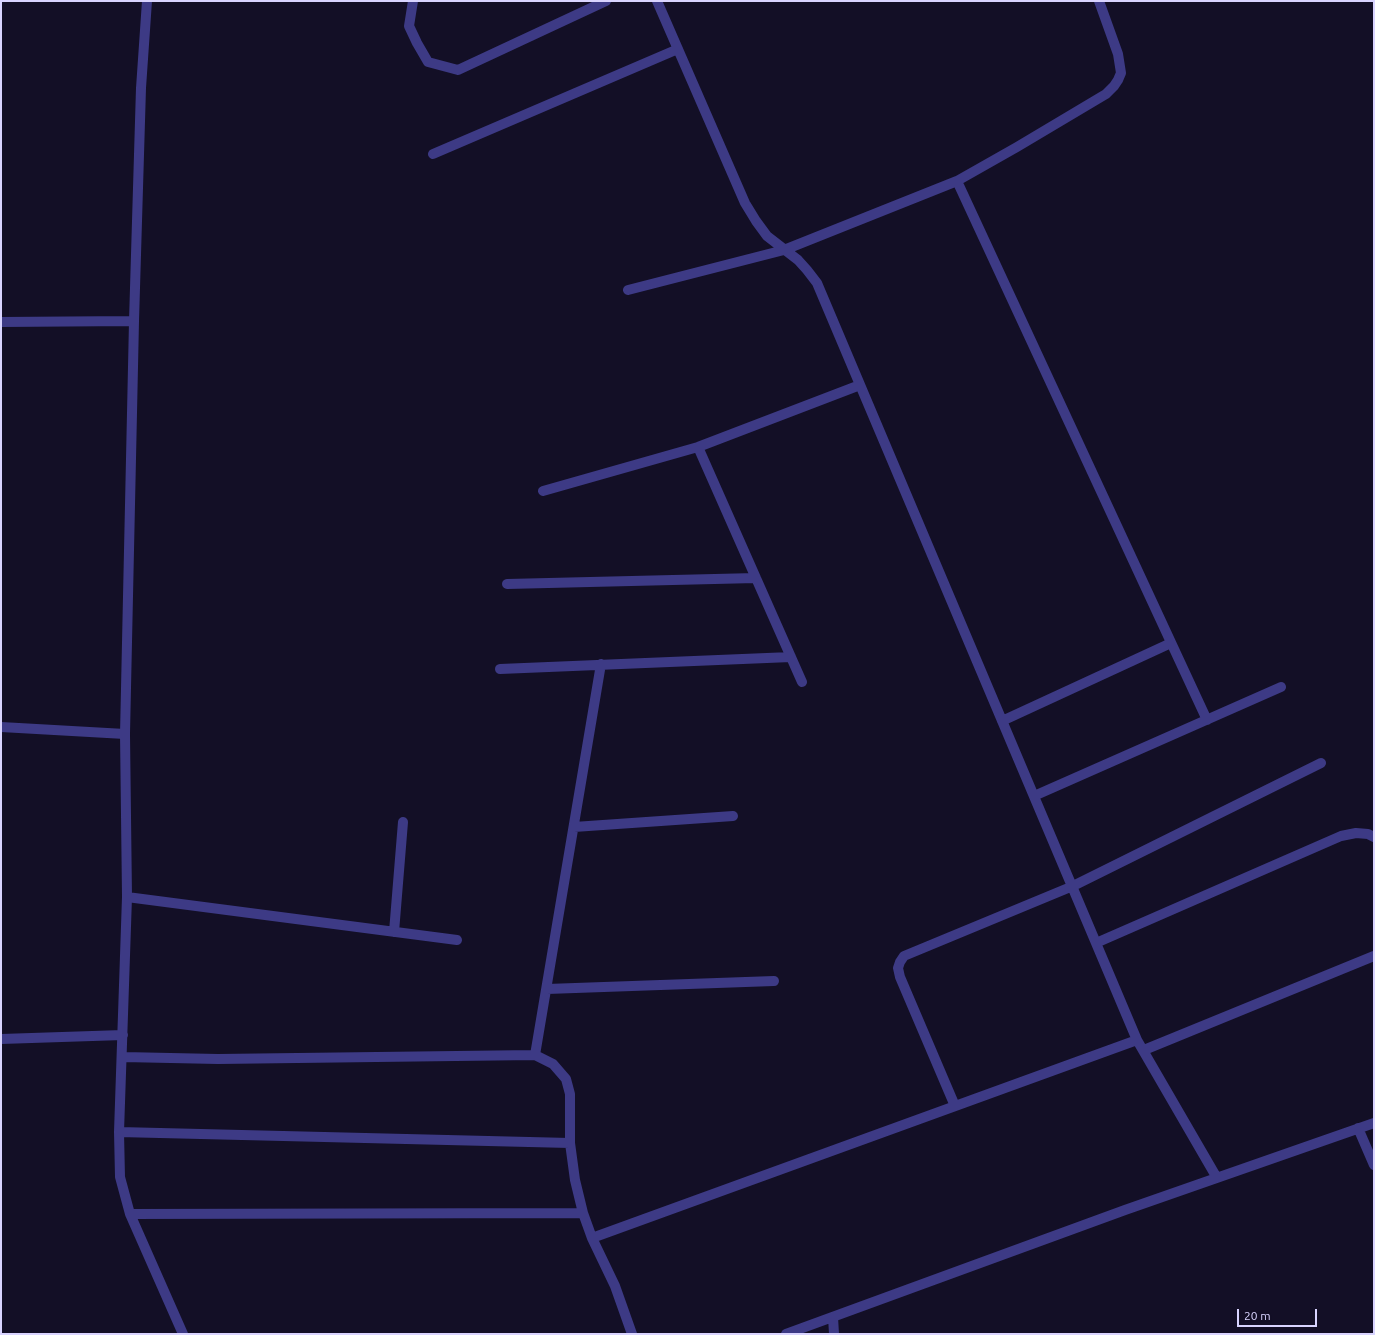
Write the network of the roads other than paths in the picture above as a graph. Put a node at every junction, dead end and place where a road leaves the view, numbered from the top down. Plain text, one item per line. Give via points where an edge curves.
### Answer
1 (147, 1) edge
2 (413, 1) edge
3 (606, 1) edge
4 (657, 1) edge
5 (1099, 1) edge
6 (678, 49) junction
7 (433, 154) dead end
8 (957, 181) junction
9 (784, 250) junction
10 (628, 290) dead end
11 (134, 321) junction
12 (1, 322) edge
13 (860, 384) junction
14 (698, 447) junction
15 (543, 491) dead end
16 (756, 578) junction
17 (508, 584) dead end
18 (1171, 643) junction
19 (791, 657) junction
20 (602, 664) junction
21 (500, 669) dead end
22 (802, 682) dead end
23 (1281, 687) dead end
24 (1207, 720) junction
25 (1002, 721) junction
26 (1, 727) edge
27 (125, 734) junction
28 (1321, 763) dead end
29 (1034, 796) junction
30 (734, 816) dead end
31 (403, 822) dead end
32 (574, 827) junction
33 (1374, 838) edge
34 (1073, 886) junction
35 (127, 897) junction
36 (394, 932) junction
37 (457, 940) dead end
38 (1096, 943) junction
39 (1374, 956) edge
40 (774, 981) dead end
41 (546, 989) junction
42 (123, 1035) junction
43 (1, 1039) edge
44 (1137, 1040) junction
45 (1144, 1050) junction
46 (535, 1055) junction
47 (123, 1057) junction
48 (955, 1106) junction
49 (1374, 1123) edge
50 (1358, 1128) junction
51 (119, 1132) junction
52 (570, 1143) junction
53 (1374, 1165) edge
54 (1217, 1178) junction
55 (583, 1213) junction
56 (130, 1214) junction
57 (592, 1238) junction
58 (833, 1318) junction
59 (183, 1334) edge
60 (632, 1334) edge
61 (786, 1334) edge
62 (834, 1334) edge

1 - 11 street via 141,88
2 - 3 street via 409,26 428,62 458,70
4 - 6 street
5 - 8 street via 1121,65 1122,73 1114,86 1106,94 1017,148
6 - 7 street
6 - 9 street via 745,203 767,236
8 - 9 street
8 - 18 street
9 - 10 street
9 - 13 street via 798,260 817,284
11 - 12 street
11 - 27 street
13 - 14 street
13 - 25 street
14 - 15 street
14 - 16 street
16 - 17 street
16 - 19 street
18 - 24 street
18 - 25 street
19 - 20 street
19 - 22 street
20 - 21 street
20 - 32 street
23 - 24 street
24 - 29 street
25 - 29 street
26 - 27 street
27 - 35 street
28 - 34 street
29 - 34 street
30 - 32 street
31 - 36 street
32 - 41 street
33 - 38 street via 1368,834 1356,833 1341,836
34 - 38 street
34 - 48 street via 913,952 904,956 900,962 900,977
35 - 36 street
35 - 42 street
36 - 37 street
38 - 44 street
39 - 45 street
40 - 41 street
41 - 46 street
42 - 43 street
42 - 47 street
44 - 45 street
44 - 48 street
45 - 54 street
46 - 47 street via 218,1059
46 - 52 street via 553,1064 566,1079 570,1094
47 - 51 street
48 - 57 street
49 - 50 street
50 - 53 street
50 - 54 street
51 - 52 street
51 - 56 street via 120,1177
52 - 55 street
54 - 58 street
55 - 56 street
55 - 57 street
56 - 59 street
57 - 60 street via 615,1286
58 - 61 street
58 - 62 street

